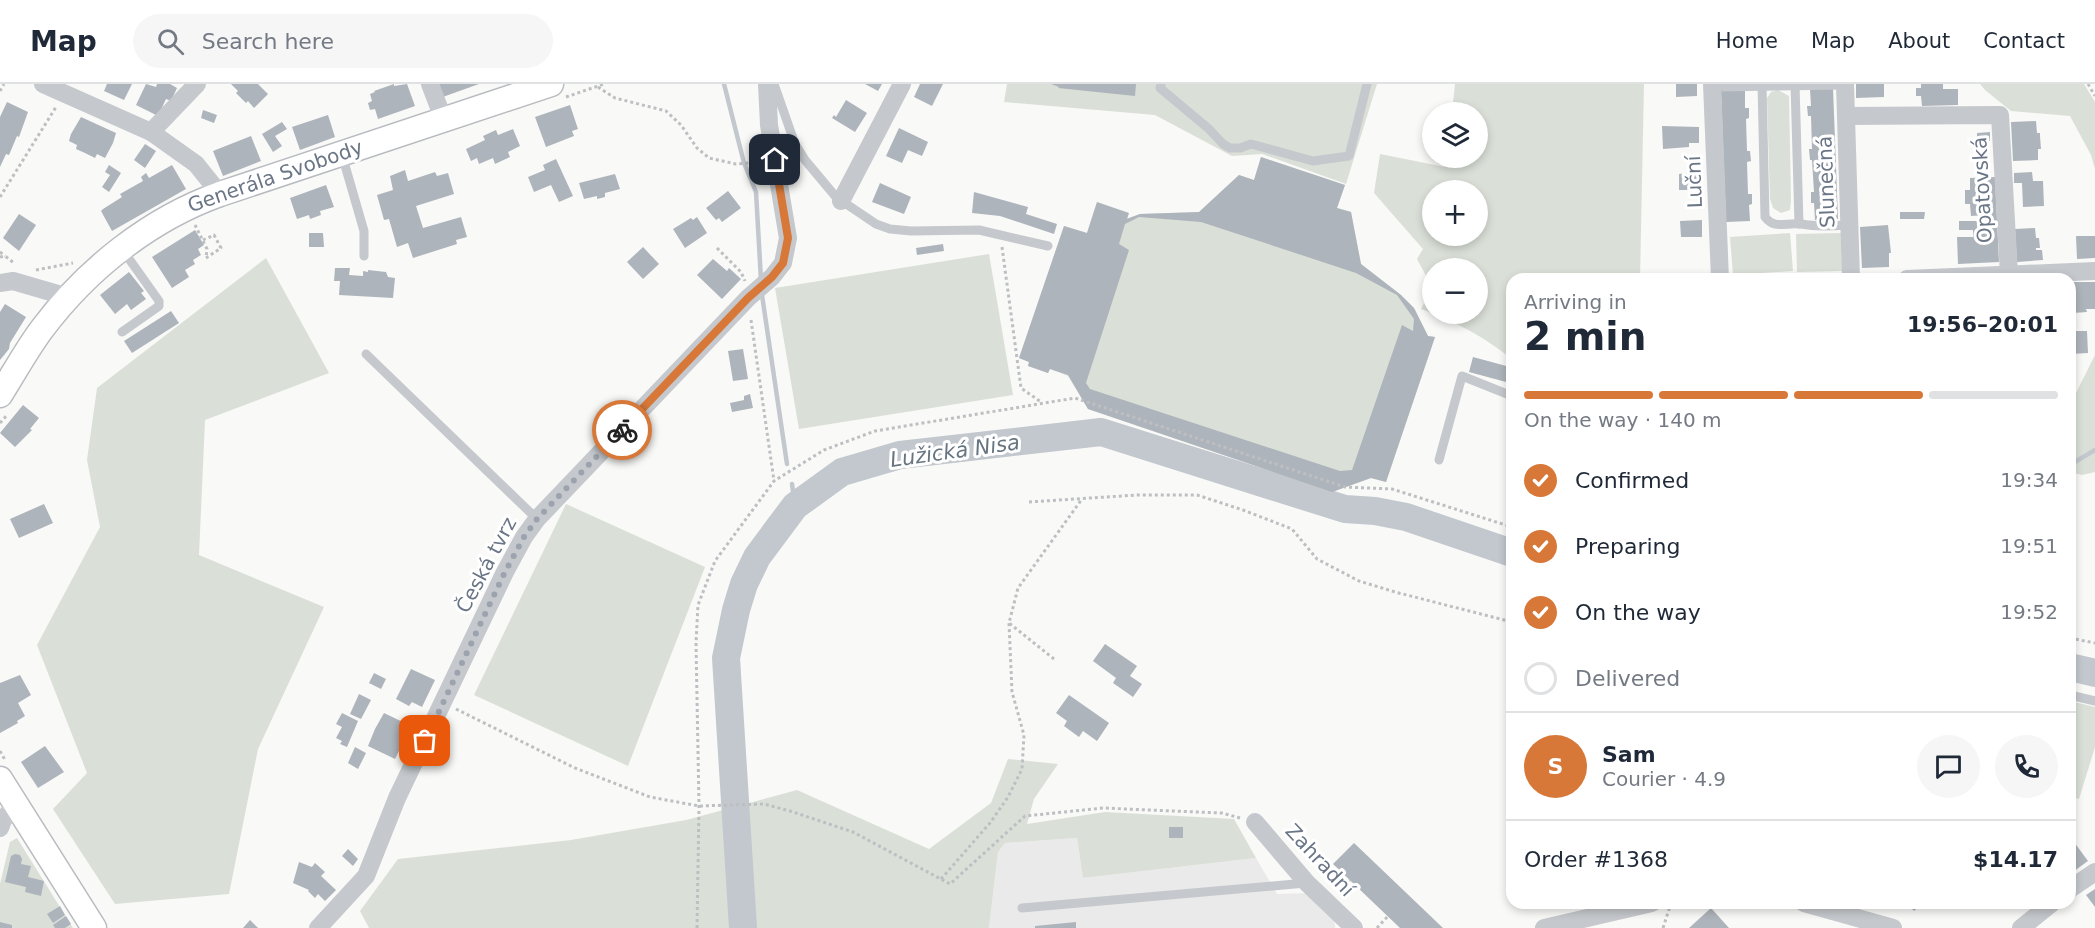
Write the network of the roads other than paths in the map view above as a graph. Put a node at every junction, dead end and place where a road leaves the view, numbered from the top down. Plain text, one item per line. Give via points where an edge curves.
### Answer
1 (43, 84) edge
2 (197, 84) edge
3 (430, 84) edge
4 (767, 84) edge
5 (774, 84) edge
6 (902, 84) edge
7 (1161, 84) edge
8 (1367, 84) edge
9 (1845, 84) edge
10 (1762, 85) edge
11 (1795, 85) edge
12 (1712, 86) edge
13 (555, 92) edge
14 (1846, 116) junction
15 (443, 118) junction
16 (151, 132) junction
17 (341, 153) junction
18 (220, 194) junction
19 (841, 201) junction
20 (1799, 224) junction
21 (1849, 225) junction
22 (1048, 246) dead end
23 (122, 249) junction
24 (364, 256) dead end
25 (2095, 271) edge
26 (1720, 273) edge
27 (1851, 273) edge
28 (2009, 273) edge
29 (2038, 273) edge
30 (0, 283) edge
31 (68, 297) junction
32 (122, 332) dead end
33 (366, 354) dead end
34 (1506, 394) edge
35 (0, 395) edge
36 (1440, 460) dead end
37 (537, 519) junction
38 (2076, 696) edge
39 (2095, 701) edge
40 (0, 779) edge
41 (15, 805) junction
42 (1255, 822) road end
43 (0, 828) edge
44 (2095, 872) edge
45 (1307, 883) junction
46 (2076, 885) edge
47 (1022, 908) dead end
48 (1626, 909) edge
49 (1825, 909) edge
50 (2045, 909) edge
51 (94, 928) edge
52 (318, 928) edge
53 (1354, 928) edge
54 (1544, 928) edge
55 (1893, 928) edge
56 (2021, 928) edge

1 - 16 street
2 - 16 street
3 - 15 street
4 - 37 street, Česká tvrz via 769,125 788,238 783,263
5 - 19 lane via 795,144
6 - 19 street
7 - 8 lane via 1160,88 1222,144 1230,148 1251,144 1313,161 1348,156
9 - 11 lane
9 - 14 street, Slunečná
10 - 11 lane
10 - 12 lane
10 - 20 lane via 1765,217 1779,226
11 - 20 lane
12 - 26 street, Luční
13 - 15 main road, Generála Svobody
14 - 21 street, Slunečná
14 - 28 street, Opatovská via 2000,115
15 - 17 main road, Generála Svobody
16 - 18 street via 196,164
17 - 18 main road, Generála Svobody
17 - 24 lane via 364,231
18 - 23 main road, Generála Svobody via 179,210
19 - 22 lane via 890,229 979,230
20 - 21 lane
21 - 27 street, Slunečná
23 - 31 main road, Generála Svobody
23 - 32 lane via 159,306
25 - 29 street
30 - 31 street via 13,281
31 - 35 main road, Generála Svobody via 42,329
33 - 37 lane
34 - 36 lane via 1462,376
37 - 52 street, Česká tvrz via 505,572 397,798 366,876
38 - 39 lane
40 - 41 main road
41 - 43 street
41 - 51 main road
42 - 45 street, Zahradní
44 - 46 street
45 - 47 lane
45 - 53 street, Zahradní
48 - 54 street
49 - 55 street
50 - 56 street

